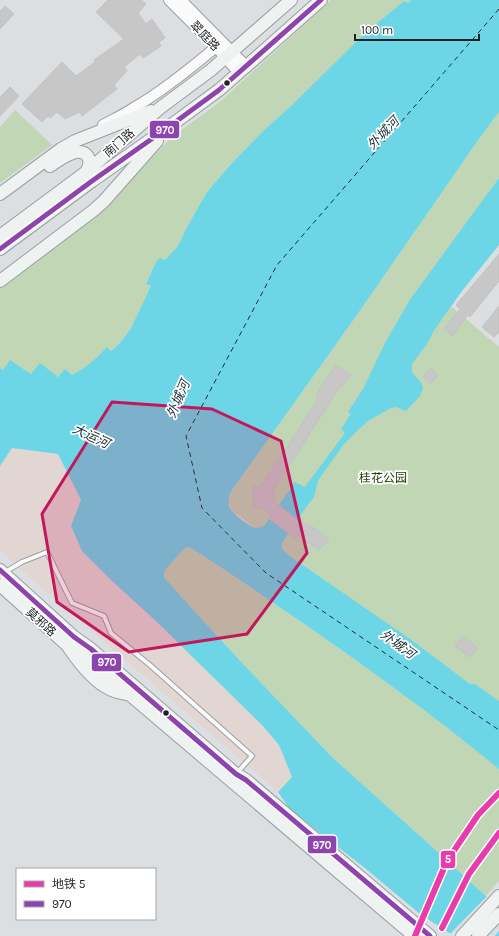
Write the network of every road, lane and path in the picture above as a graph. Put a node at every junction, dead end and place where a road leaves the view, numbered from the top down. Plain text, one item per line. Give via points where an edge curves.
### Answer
1 (169, 0) edge
2 (181, 0) edge
3 (291, 0) edge
4 (321, 0) edge
5 (216, 47) junction
6 (229, 55) junction
7 (243, 70) junction
8 (160, 108) junction
9 (170, 126) junction
10 (75, 141) junction
11 (89, 176) junction
12 (0, 194) edge
13 (0, 204) edge
14 (0, 236) edge
15 (0, 249) edge
16 (0, 273) edge
17 (0, 281) edge
18 (1, 576) edge
19 (236, 774) junction
20 (499, 896) edge
21 (499, 914) edge
22 (414, 936) edge
23 (430, 936) edge
24 (462, 936) edge
25 (478, 936) edge

1 - 5 street, 翠庭路
2 - 6 street, 翠庭路
3 - 6 main road, 南门路
4 - 7 main road, 南门路
5 - 6 street, 翠庭路
5 - 10 street via 150,98
6 - 7 street, 翠庭路
6 - 8 main road, 南门路
7 - 9 main road, 南门路
8 - 10 main road
8 - 11 main road, 南门路
9 - 11 main road, 南门路
9 - 17 main road via 104,201
10 - 12 main road
11 - 13 main road via 85,154 72,153
11 - 14 main road, 南门路
11 - 15 main road, 南门路
11 - 16 main road via 105,179 108,188
18 - 19 main road, 莫邪路 via 92,649
18 - 19 lane via 22,562 47,552 72,603 104,616 111,632 252,756
18 - 22 main road, 莫邪路 via 98,681 117,692 130,695
19 - 23 main road, 莫邪路
20 - 24 main road
21 - 25 main road

